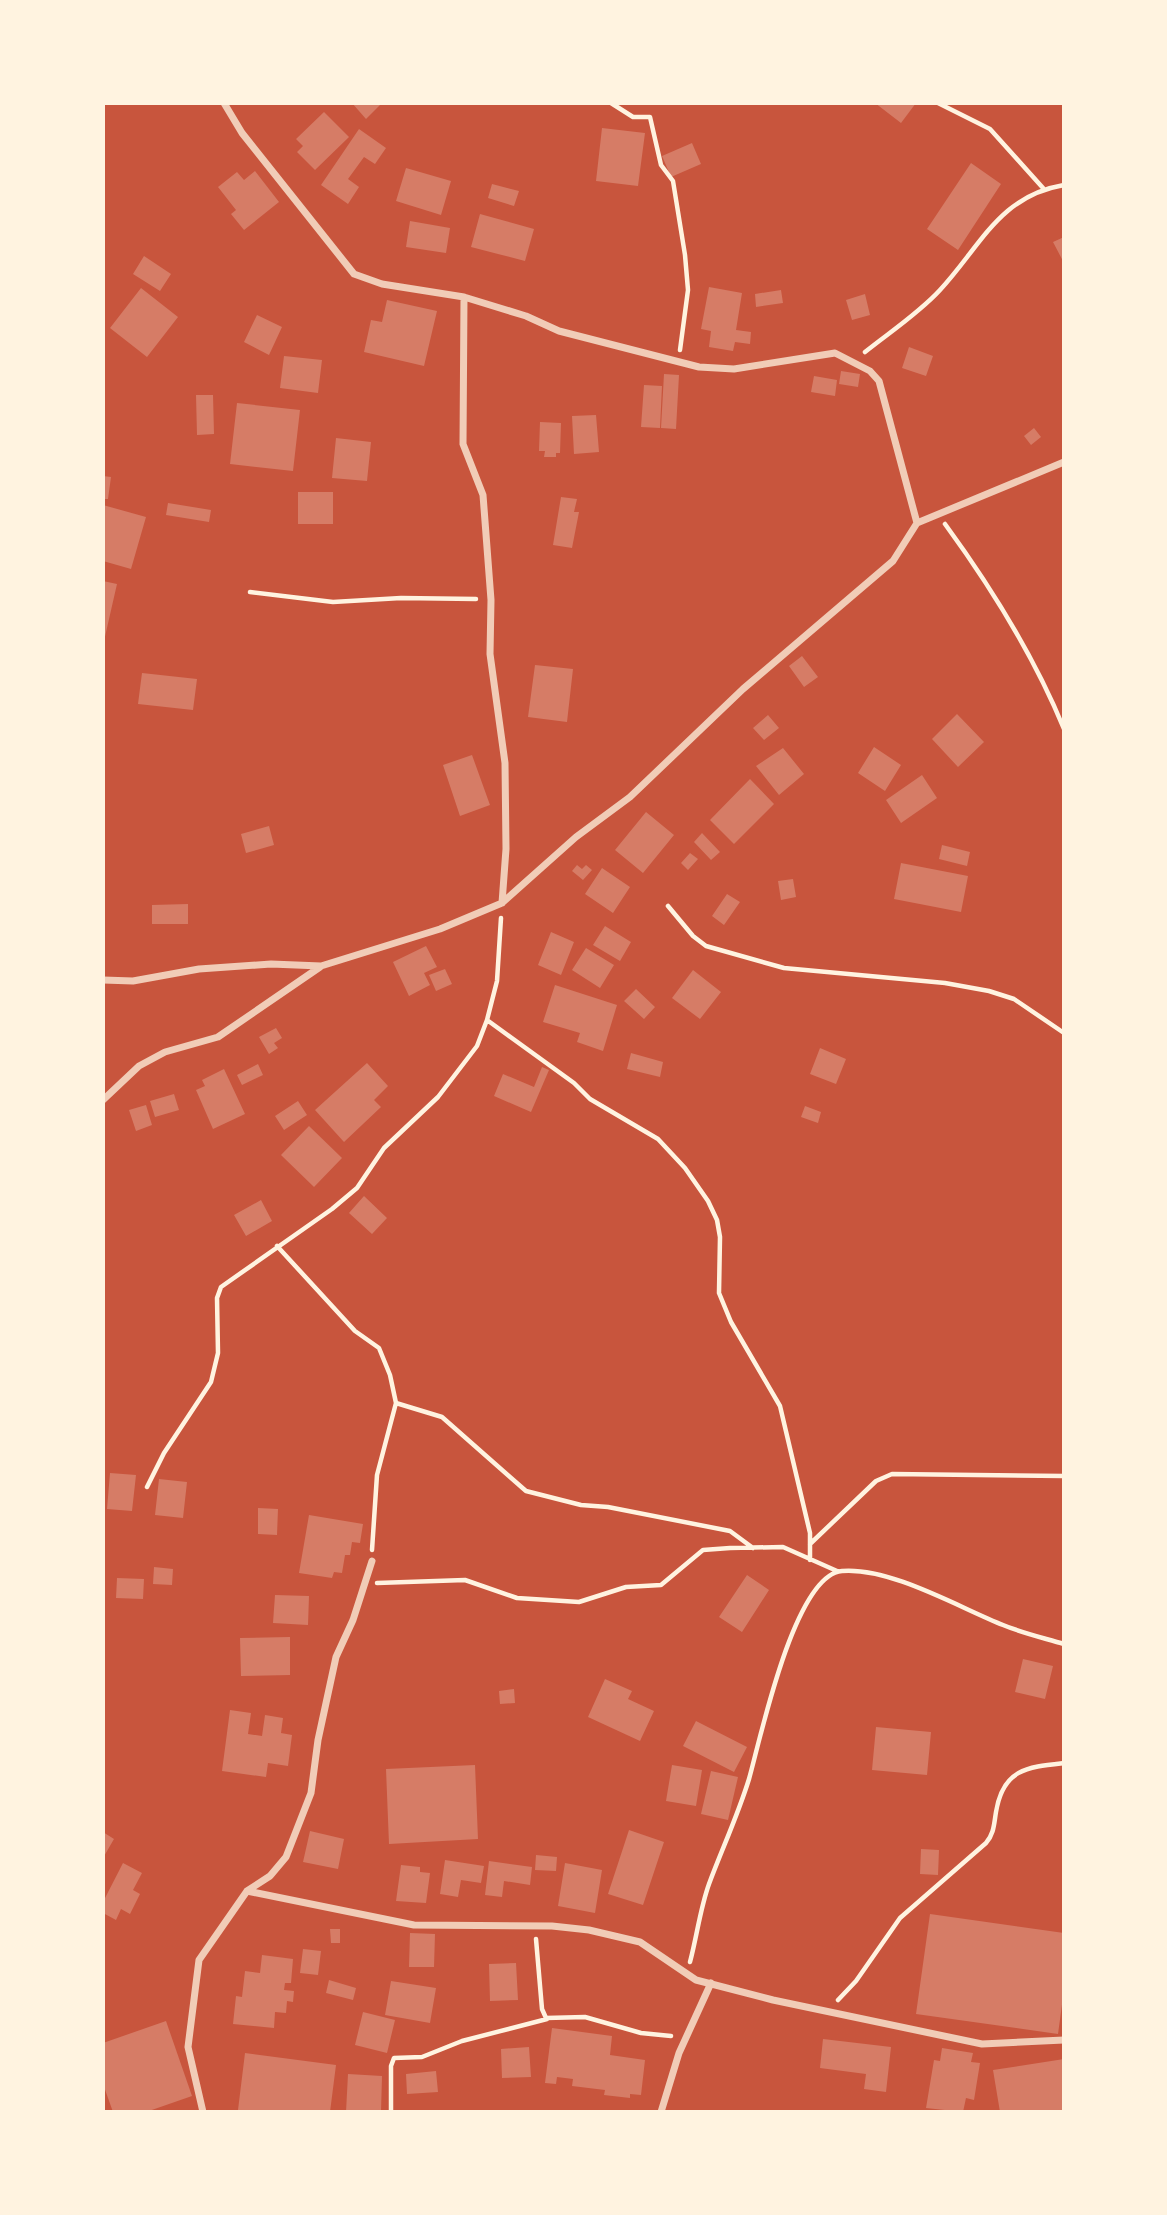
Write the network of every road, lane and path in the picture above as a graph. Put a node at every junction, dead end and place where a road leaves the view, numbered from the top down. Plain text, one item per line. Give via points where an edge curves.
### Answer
1 (224, 103) edge
2 (611, 103) edge
3 (938, 103) edge
4 (1064, 185) edge
5 (1043, 188) junction
6 (464, 298) junction
7 (678, 361) junction
8 (854, 362) junction
9 (1064, 463) edge
10 (939, 514) junction
11 (917, 523) junction
12 (250, 592) dead end
13 (491, 600) junction
14 (1064, 729) edge
15 (502, 903) junction
16 (668, 906) dead end
17 (321, 966) junction
18 (103, 980) edge
19 (487, 1020) junction
20 (1064, 1033) edge
21 (103, 1100) edge
22 (277, 1246) junction
23 (396, 1403) junction
24 (1064, 1476) edge
25 (147, 1487) dead end
26 (810, 1544) junction
27 (753, 1548) junction
28 (810, 1560) junction
29 (372, 1561) joint
30 (838, 1571) junction
31 (367, 1583) junction
32 (1064, 1644) edge
33 (1064, 1763) edge
34 (247, 1891) junction
35 (535, 1927) junction
36 (688, 1973) junction
37 (711, 1983) junction
38 (828, 2011) junction
39 (548, 2018) junction
40 (686, 2037) junction
41 (1064, 2040) edge
42 (204, 2112) edge
43 (391, 2112) edge
44 (661, 2112) edge

1 - 6 street via 242,133 354,274 382,284
2 - 7 path via 633,117 650,117 661,165 673,181 688,290
3 - 5 path via 990,129
4 - 5 path
5 - 8 path via 1009,206 938,292
6 - 7 street via 559,331
6 - 13 street via 463,444 483,495
7 - 8 street via 734,369 835,353
8 - 11 street via 879,380
9 - 10 street
10 - 11 street
10 - 14 path via 1015,632
11 - 15 street via 892,561 743,689 631,797 576,837
12 - 13 path via 333,602
13 - 15 street via 490,654 505,763
15 - 17 street via 440,929
15 - 19 path via 497,981
16 - 20 path via 706,946 784,968 989,991 1014,999
17 - 18 street via 271,964 199,969 134,981
17 - 21 street via 218,1037 165,1052 139,1066
19 - 22 path via 477,1046 438,1097 384,1148 357,1188
19 - 26 path via 590,1099 658,1139 708,1200 720,1237 719,1293 780,1406
22 - 23 path via 355,1331 379,1348
22 - 25 path via 221,1287 218,1353 211,1381
23 - 27 path via 442,1417 526,1492 730,1531
23 - 29 path via 377,1475
24 - 26 path via 892,1475 876,1481
26 - 28 path
27 - 28 path via 795,1550
27 - 31 path via 703,1550 661,1585 626,1587 579,1602 517,1598 465,1580
28 - 30 path
29 - 31 street
30 - 32 path via 860,1571 919,1588 1006,1627
30 - 36 path via 813,1596 776,1674 749,1779 708,1887
31 - 34 street via 336,1657 311,1793 286,1857 270,1876
33 - 38 path via 1027,1767 1016,1774 1001,1791 992,1836 900,1918 856,1982
34 - 35 street via 414,1925
34 - 42 street via 199,1960 188,2047
35 - 36 street via 589,1930 640,1942
35 - 39 path via 542,2009
36 - 37 street
37 - 38 street
37 - 40 street
38 - 41 street via 982,2044
39 - 40 path via 585,2017 641,2033
39 - 43 path via 422,2057 394,2058
40 - 44 street

